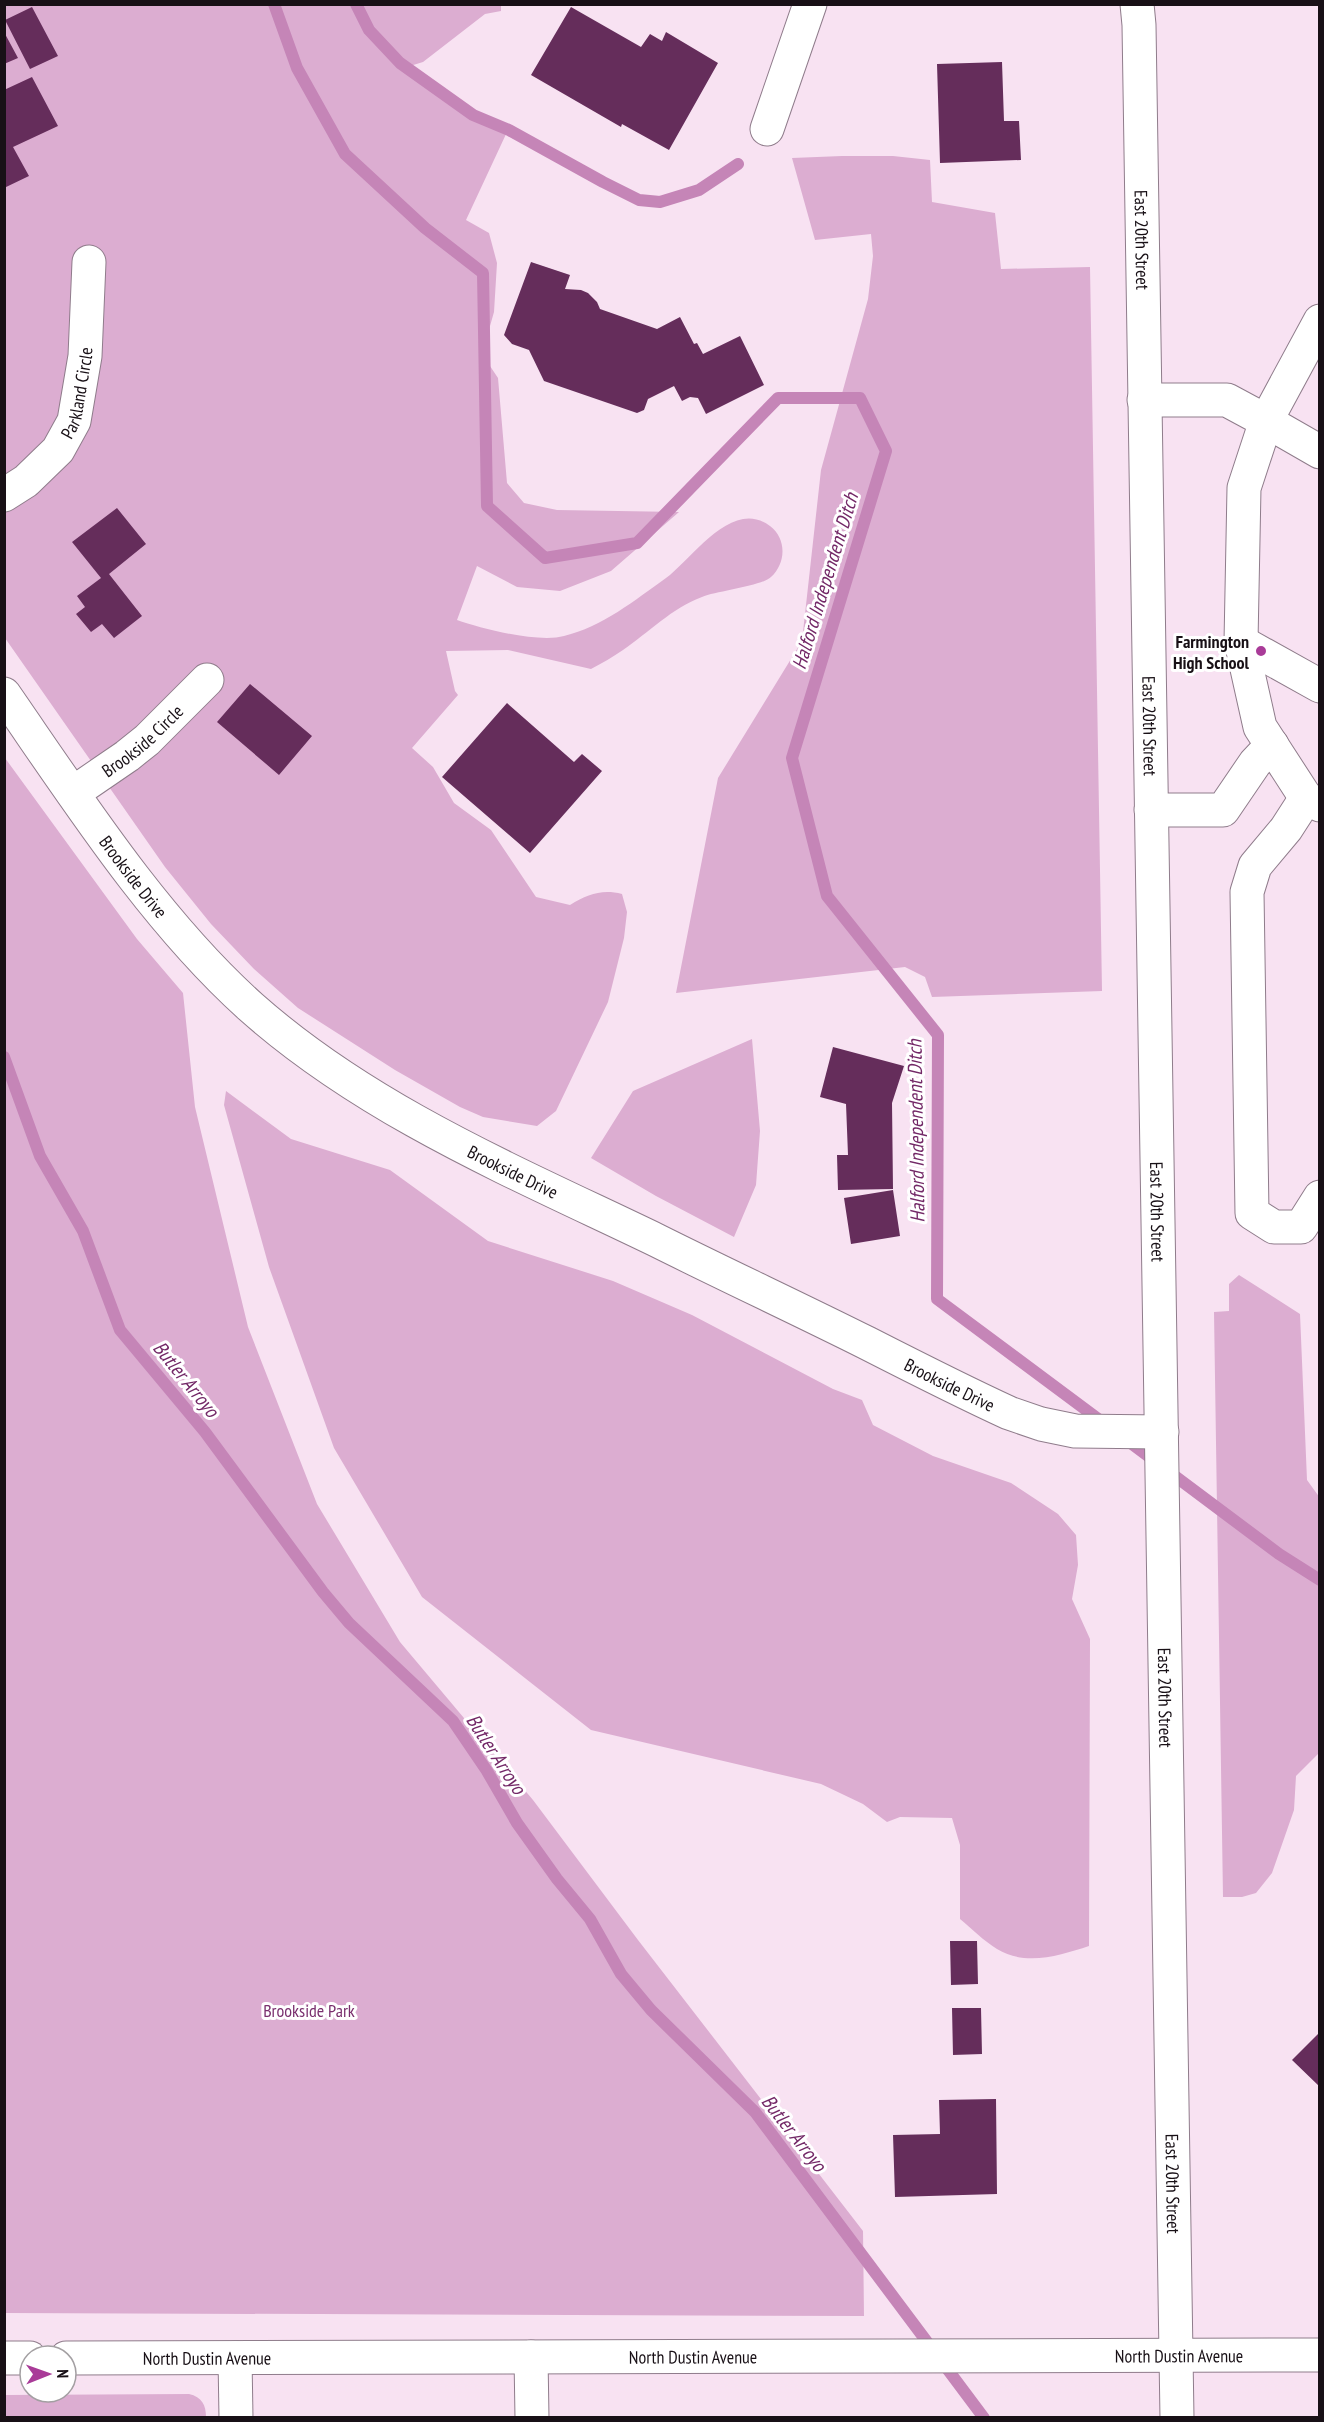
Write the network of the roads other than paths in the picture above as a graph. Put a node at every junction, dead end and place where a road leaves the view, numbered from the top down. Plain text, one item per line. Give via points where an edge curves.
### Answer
1 (810, 4) edge
2 (1137, 4) edge
3 (767, 129) dead end
4 (89, 262) dead end
5 (1320, 321) edge
6 (1144, 400) junction
7 (1266, 421) junction
8 (1320, 452) edge
9 (4, 495) edge
10 (1241, 642) junction
11 (207, 680) dead end
12 (1320, 686) edge
13 (4, 694) edge
14 (1272, 745) junction
15 (73, 794) junction
16 (1313, 802) edge
17 (1151, 810) junction
18 (1317, 1209) edge
19 (1162, 1432) junction
20 (1320, 2355) edge
21 (1177, 2356) junction
22 (531, 2357) junction
23 (78, 2358) edge
24 (235, 2358) junction
25 (236, 2418) edge
26 (532, 2418) edge
27 (1177, 2418) edge

1 - 3 main road
2 - 6 main road, East 20th Street
4 - 9 main road, Parkland Circle via 85,356 74,421 58,450 26,482
5 - 7 main road
6 - 7 main road via 1227,400
6 - 17 main road, East 20th Street
7 - 8 main road
7 - 10 main road via 1244,488
10 - 12 main road
10 - 14 main road via 1260,727
11 - 15 main road, Brookside Circle via 147,740
13 - 15 main road, Brookside Drive
14 - 16 main road
14 - 17 main road via 1223,810
15 - 19 main road, Brookside Drive via 147,894 213,970 295,1043 378,1098 521,1175 1009,1413 1075,1431
16 - 18 main road via 1255,866 1247,892 1252,1213 1274,1227 1301,1227
17 - 19 main road, East 20th Street
19 - 21 main road, East 20th Street
20 - 21 main road, North Dustin Avenue
21 - 22 main road, North Dustin Avenue
21 - 27 main road, East 20th Street
22 - 24 main road, North Dustin Avenue
22 - 26 main road
23 - 24 main road, North Dustin Avenue
24 - 25 main road

